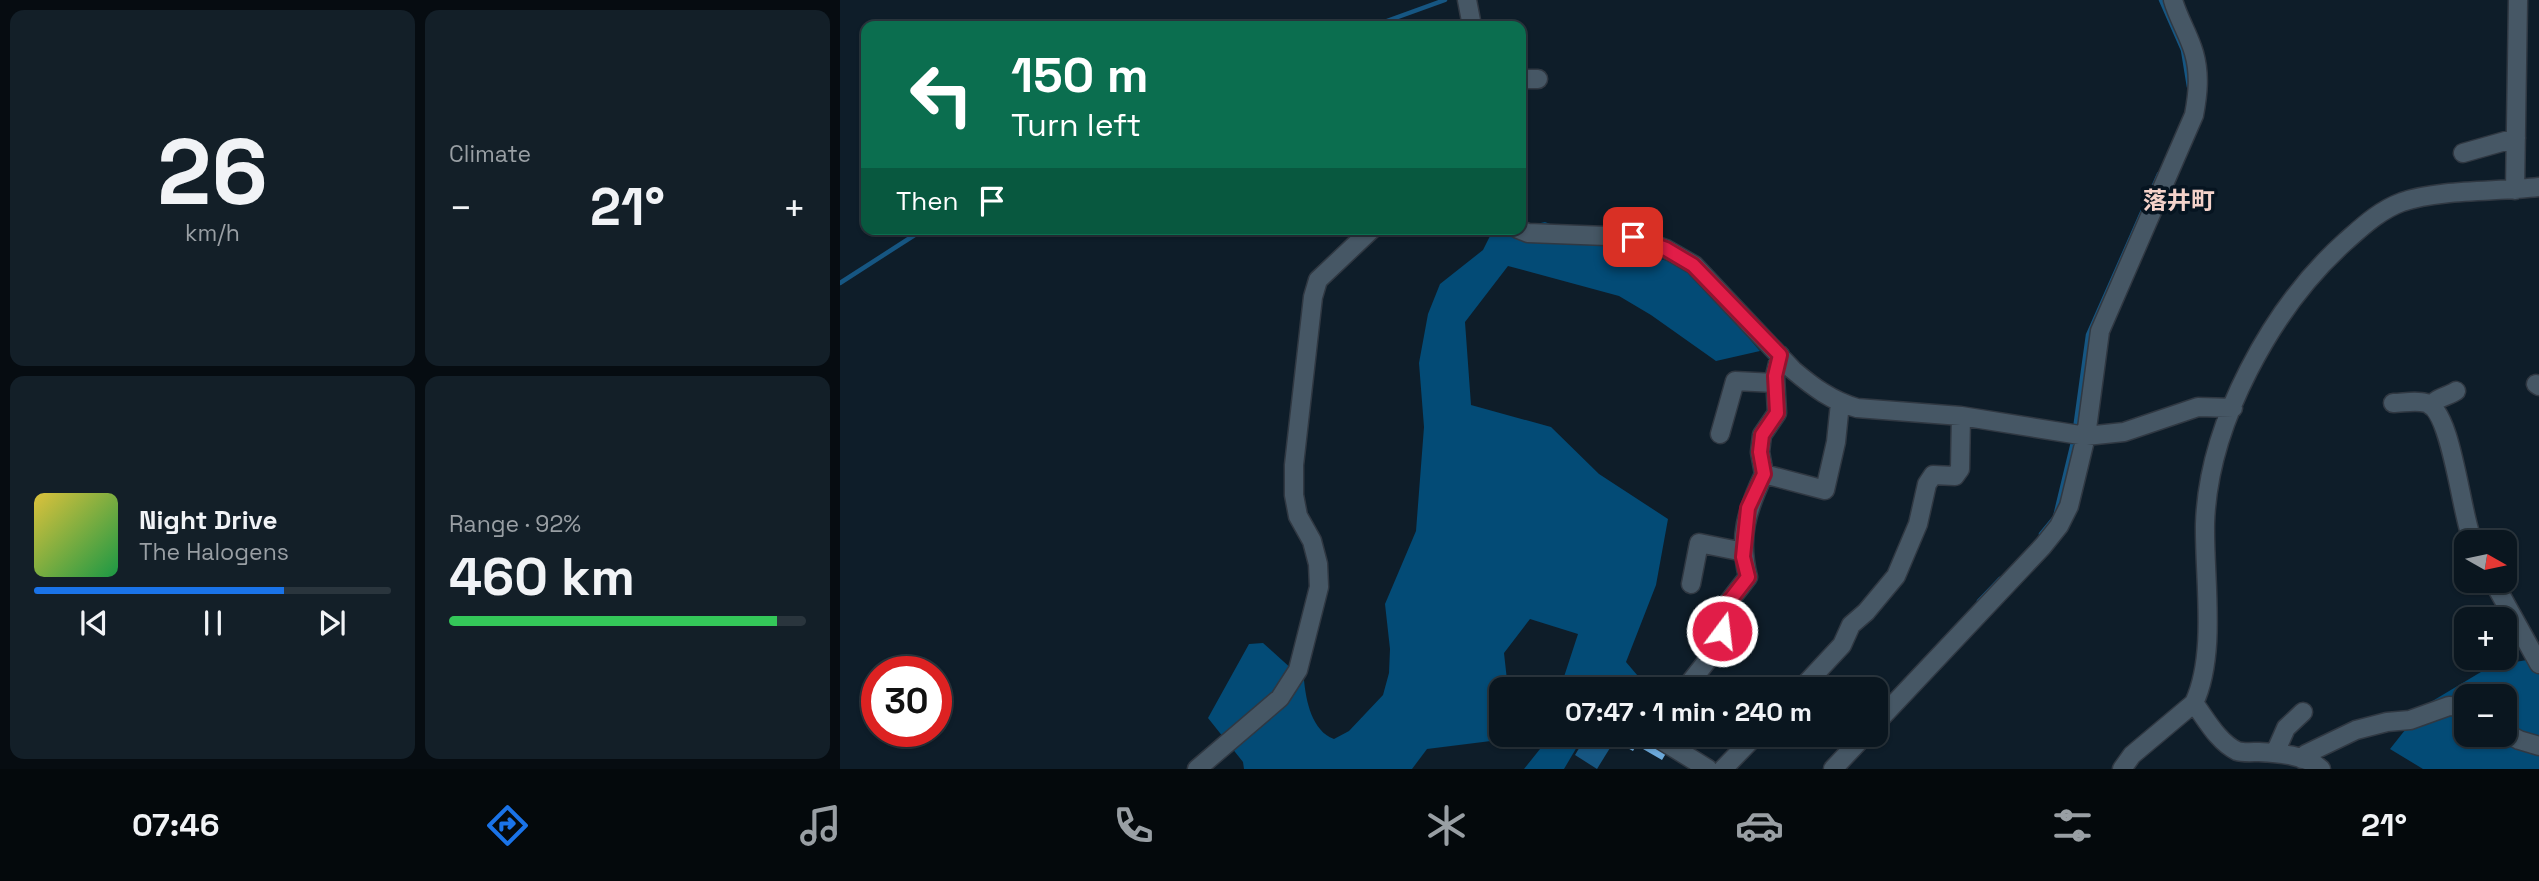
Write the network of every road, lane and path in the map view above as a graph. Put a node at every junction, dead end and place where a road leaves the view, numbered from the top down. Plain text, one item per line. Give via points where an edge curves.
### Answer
1 (1468, 0) edge
2 (2173, 0) edge
3 (2518, 0) edge
4 (1471, 21) edge
5 (2516, 138) junction
6 (2463, 153) dead end
7 (2539, 187) edge
8 (2515, 190) junction
9 (1526, 232) edge
10 (1366, 235) edge
11 (1780, 355) junction
12 (1775, 383) junction
13 (2456, 391) dead end
14 (2393, 403) dead end
15 (1840, 404) junction
16 (2431, 406) junction
17 (2232, 408) junction
18 (1961, 416) junction
19 (1720, 434) dead end
20 (2077, 434) junction
21 (1764, 474) junction
22 (2469, 530) edge
23 (1744, 552) junction
24 (1691, 584) dead end
25 (2502, 593) edge
26 (2533, 636) edge
27 (2539, 664) edge
28 (1694, 677) edge
29 (1812, 677) edge
30 (2194, 703) junction
31 (2454, 706) edge
32 (1888, 710) edge
33 (2303, 712) dead end
34 (2517, 739) edge
35 (2539, 746) edge
36 (1672, 747) edge
37 (1744, 747) edge
38 (1854, 747) edge
39 (2275, 753) junction
40 (2302, 759) junction
41 (1197, 769) edge
42 (1708, 769) edge
43 (1723, 769) edge
44 (1833, 769) edge
45 (2122, 769) edge
46 (2321, 769) edge

1 - 4 street
2 - 20 street via 2194,51 2198,95 2194,115 2100,331
3 - 5 street
5 - 6 street
5 - 8 street
7 - 8 street
8 - 17 street via 2421,198 2375,216 2318,267 2298,292 2251,365
9 - 11 street via 1610,234 1666,249 1693,265
10 - 41 street via 1318,281 1313,297 1294,495 1298,516 1312,541 1319,587 1298,670 1280,698
11 - 12 street
11 - 15 street via 1811,385
12 - 19 street via 1735,381
12 - 21 street via 1777,413 1762,435
13 - 16 street
14 - 16 street
15 - 18 street
15 - 21 street via 1825,490
16 - 22 street via 2449,437
17 - 20 street via 2199,407 2124,432
17 - 30 street via 2210,480 2205,522 2206,657
18 - 20 street
18 - 29 street via 1960,468 1955,476 1933,475 1919,524 1896,576
20 - 32 street via 2068,506 2059,526
21 - 23 street via 1748,508
23 - 24 street via 1699,543
23 - 28 street via 1748,577 1720,613 1722,642
25 - 26 street
26 - 27 street
30 - 39 street via 2219,737 2238,751
30 - 45 street via 2132,755
31 - 40 street via 2356,730
33 - 39 street via 2286,728
34 - 35 street
36 - 42 street
37 - 43 street
38 - 44 street
39 - 40 street
40 - 46 street

